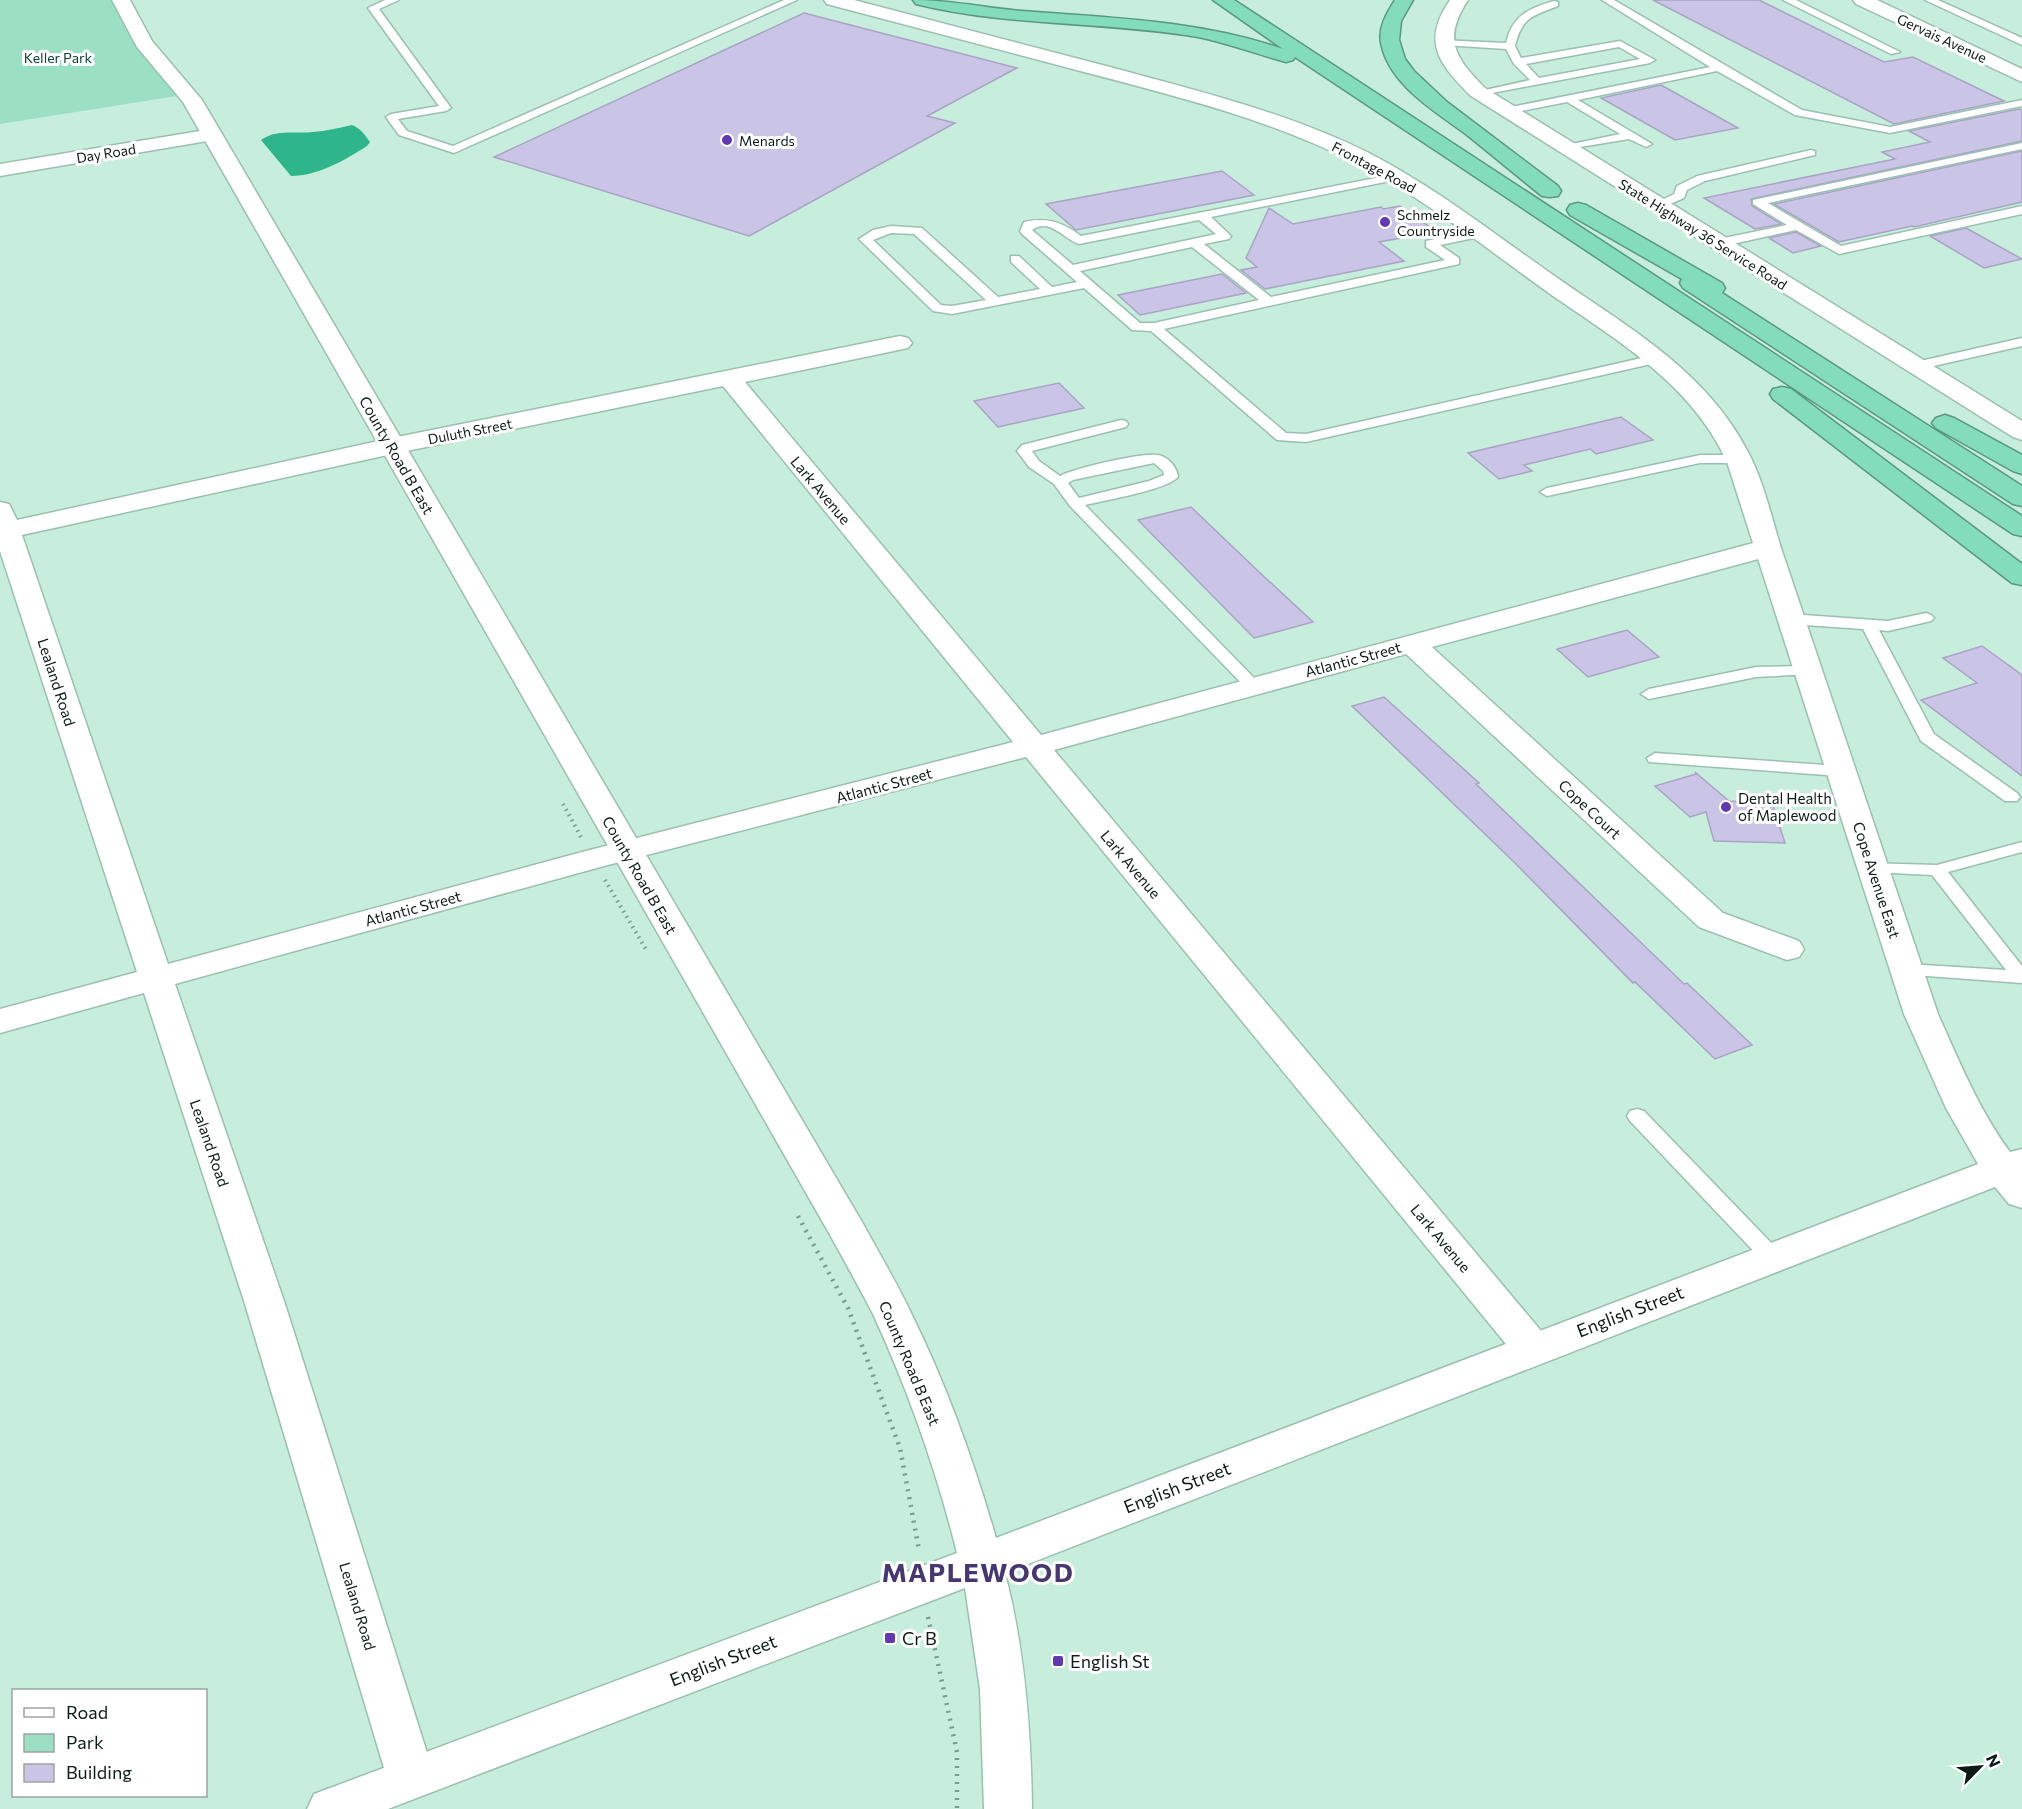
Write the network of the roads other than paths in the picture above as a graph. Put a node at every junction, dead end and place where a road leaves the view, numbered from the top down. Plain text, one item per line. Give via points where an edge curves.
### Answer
1 (121, 0) edge
2 (394, 0) edge
3 (792, 0) edge
4 (833, 0) edge
5 (922, 0) edge
6 (956, 0) edge
7 (1222, 0) edge
8 (1256, 0) edge
9 (1404, 0) edge
10 (1459, 0) edge
11 (1607, 0) edge
12 (1788, 0) edge
13 (1862, 0) edge
14 (1930, 0) edge
15 (1083, 2) dead end
16 (1554, 3) dead end
17 (1315, 38) dead end
18 (1443, 42) junction
19 (2022, 42) edge
20 (1510, 46) junction
21 (1895, 52) dead end
22 (1518, 62) junction
23 (1719, 68) junction
24 (2022, 76) edge
25 (1537, 82) junction
26 (1393, 89) dead end
27 (1480, 94) junction
28 (1568, 98) junction
29 (2022, 103) edge
30 (1506, 111) junction
31 (1400, 117) junction
32 (212, 135) junction
33 (1630, 135) junction
34 (1646, 144) dead end
35 (2022, 146) edge
36 (1566, 148) junction
37 (1811, 153) dead end
38 (0, 170) edge
39 (1396, 177) junction
40 (1550, 191) junction
41 (1658, 206) junction
42 (1578, 210) junction
43 (2022, 210) edge
44 (1202, 216) junction
45 (1798, 226) junction
46 (1480, 233) junction
47 (1195, 243) junction
48 (1719, 243) junction
49 (1092, 251) junction
50 (1015, 259) dead end
51 (1069, 270) junction
52 (1650, 283) junction
53 (1086, 284) junction
54 (1049, 291) junction
55 (995, 301) junction
56 (1268, 301) junction
57 (1154, 327) junction
58 (2022, 342) edge
59 (900, 343) dead end
60 (1655, 359) junction
61 (1916, 366) junction
62 (729, 378) junction
63 (1121, 424) dead end
64 (2022, 432) edge
65 (392, 447) junction
66 (1738, 459) junction
67 (2022, 466) edge
68 (1060, 482) junction
69 (1547, 492) dead end
70 (2022, 498) edge
71 (1076, 503) junction
72 (3, 520) edge
73 (2022, 528) edge
74 (1767, 548) junction
75 (2022, 577) edge
76 (1926, 618) dead end
77 (1790, 619) junction
78 (1869, 625) junction
79 (1410, 643) junction
80 (1807, 671) junction
81 (1253, 686) junction
82 (1649, 694) dead end
83 (1034, 746) junction
84 (1655, 758) dead end
85 (1840, 771) junction
86 (2011, 797) dead end
87 (2022, 847) edge
88 (626, 852) junction
89 (1872, 867) junction
90 (1937, 870) junction
91 (1787, 949) dead end
92 (1906, 970) junction
93 (2021, 977) edge
94 (154, 978) junction
95 (0, 1021) edge
96 (1636, 1116) dead end
97 (2015, 1175) edge
98 (1771, 1256) junction
99 (1533, 1349) junction
100 (981, 1563) junction
101 (411, 1778) junction
102 (331, 1809) edge
103 (1008, 1809) edge

1 - 32 street, County Road B East via 144,43 192,100
2 - 3 lane via 373,8 446,108 391,117 404,133 454,150
4 - 39 street, Frontage Road via 1258,115 1325,141
5 - 31 highway via 993,13 1156,25 1231,38 1293,60
6 - 15 highway via 1014,6
7 - 31 highway
8 - 17 highway
9 - 40 highway via 1389,35 1396,59 1412,84
10 - 18 street via 1444,24
11 - 23 lane
12 - 21 lane
13 - 24 street, Gervais Avenue
14 - 19 lane
16 - 20 lane via 1521,17
18 - 20 lane
18 - 27 street, State Highway 36 Service Road via 1458,73
20 - 22 lane
22 - 25 lane
22 - 25 lane via 1620,44 1650,60
23 - 28 lane
23 - 29 lane via 1799,113 1890,130
25 - 27 lane
26 - 40 highway
27 - 30 street, State Highway 36 Service Road
28 - 30 lane
28 - 33 lane
30 - 36 street, State Highway 36 Service Road
31 - 52 highway
32 - 38 street, Day Road
32 - 65 street, County Road B East
33 - 34 lane
33 - 36 lane
35 - 45 lane via 1757,202
36 - 41 street, State Highway 36 Service Road
37 - 41 lane via 1701,178 1681,188 1680,196
39 - 44 lane
39 - 46 street, Frontage Road
40 - 42 highway
41 - 48 street, State Highway 36 Service Road
42 - 67 highway
42 - 70 highway
43 - 45 lane via 1839,250
44 - 47 lane via 1225,236
44 - 49 lane
45 - 48 lane
46 - 56 lane via 1430,244 1455,261
46 - 60 street, Frontage Road
47 - 49 lane
47 - 56 lane
48 - 61 street, State Highway 36 Service Road
49 - 51 lane
49 - 51 lane via 1056,223 1029,225 1026,231
50 - 54 lane
51 - 53 lane
52 - 73 highway
52 - 75 highway via 1778,392
53 - 54 lane
53 - 57 lane via 1137,327
54 - 55 lane
55 - 55 lane via 952,310 937,308 865,239 872,233 901,228 918,231
56 - 57 lane
57 - 60 lane via 1282,437 1306,438
58 - 61 lane
59 - 62 street, Duluth Street
60 - 66 street, Frontage Road via 1693,392 1717,420
61 - 64 street, State Highway 36 Service Road
62 - 65 street, Duluth Street
62 - 83 street, Lark Avenue
63 - 68 lane via 1024,451
65 - 72 street, Duluth Street
65 - 88 street, County Road B East
66 - 69 lane via 1700,459
66 - 74 street, Frontage Road
68 - 71 lane
68 - 71 lane via 1142,460 1157,459 1170,469 1171,477 1154,484
71 - 81 lane
72 - 94 street, Lealand Road
74 - 77 street, Cope Avenue East
74 - 79 street, Atlantic Street
76 - 78 lane via 1887,626
77 - 78 lane
77 - 80 street, Cope Avenue East
78 - 86 lane via 1926,737
79 - 81 street, Atlantic Street
79 - 91 street, Cope Court via 1711,920
80 - 82 lane via 1756,672
80 - 85 street, Cope Avenue East
81 - 83 street, Atlantic Street
83 - 88 street, Atlantic Street
83 - 99 street, Lark Avenue
84 - 85 lane
85 - 89 street, Cope Avenue East
87 - 90 lane
88 - 94 street, Atlantic Street
88 - 100 street, County Road B East via 897,1323 931,1408
89 - 90 lane
89 - 92 street, Cope Avenue East
90 - 93 lane
92 - 93 lane
92 - 97 street, Cope Avenue East via 1949,1078
94 - 95 street, Atlantic Street
94 - 101 street, Lealand Road via 265,1304
96 - 98 lane
97 - 98 street, English Street
98 - 99 street, English Street
99 - 100 street, English Street
100 - 101 street, English Street
100 - 103 street, County Road B East via 999,1667
101 - 102 street, English Street

